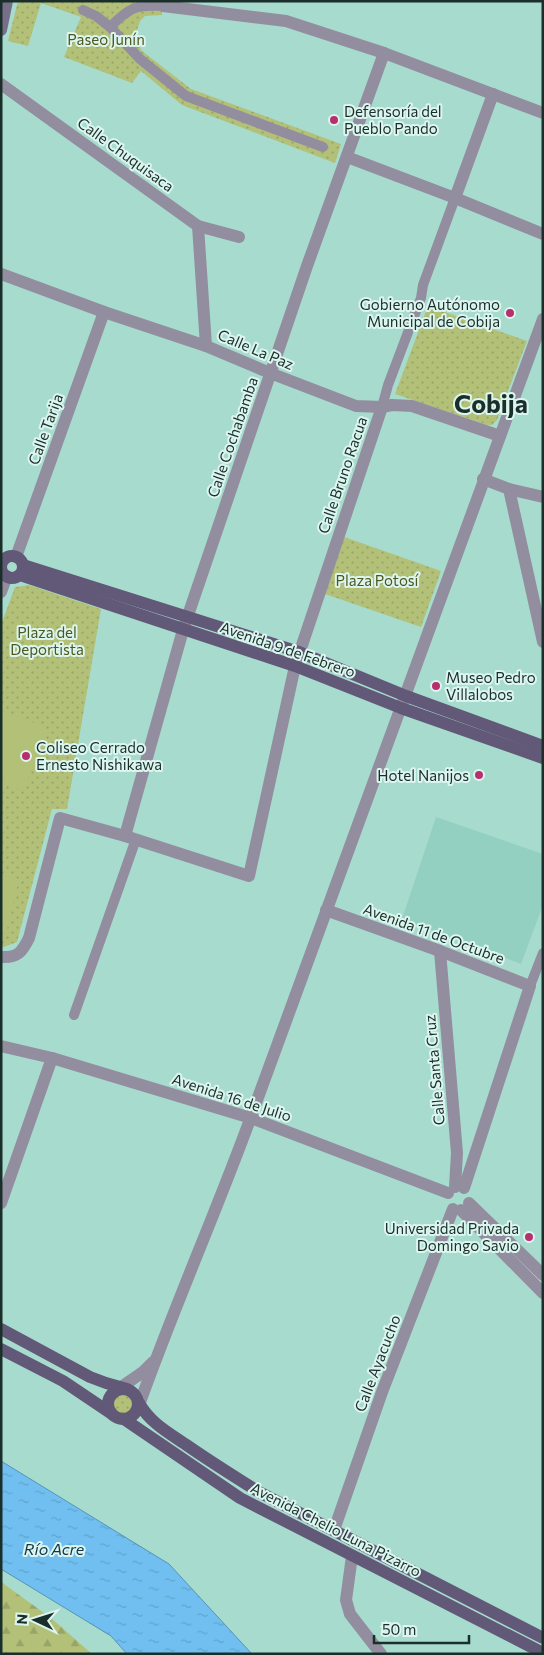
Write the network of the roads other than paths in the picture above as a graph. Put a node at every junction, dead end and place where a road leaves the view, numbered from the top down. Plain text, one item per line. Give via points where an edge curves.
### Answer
1 (7, 1) edge
2 (163, 6) joint
3 (83, 10) dead end
4 (110, 27) junction
5 (1, 30) edge
6 (384, 52) junction
7 (1, 84) edge
8 (493, 94) junction
9 (543, 113) edge
10 (323, 147) dead end
11 (347, 157) junction
12 (455, 198) junction
13 (198, 226) junction
14 (543, 234) edge
15 (239, 237) dead end
16 (1, 274) edge
17 (104, 312) junction
18 (543, 319) edge
19 (206, 346) junction
20 (270, 373) junction
21 (382, 407) junction
22 (500, 436) junction
23 (483, 479) junction
24 (509, 489) junction
25 (543, 497) edge
26 (10, 567) edge
27 (1, 592) edge
28 (185, 624) junction
29 (543, 642) edge
30 (300, 652) junction
31 (295, 666) junction
32 (404, 702) junction
33 (543, 746) edge
34 (543, 758) edge
35 (130, 838) junction
36 (326, 910) junction
37 (440, 951) junction
38 (543, 953) edge
39 (1, 957) edge
40 (530, 986) junction
41 (74, 1014) dead end
42 (1, 1046) edge
43 (52, 1058) junction
44 (251, 1118) junction
45 (456, 1189) junction
46 (3, 1195) edge
47 (461, 1208) junction
48 (543, 1275) edge
49 (543, 1293) edge
50 (1, 1329) edge
51 (1, 1349) edge
52 (156, 1358) junction
53 (121, 1388) junction
54 (139, 1405) junction
55 (112, 1414) junction
56 (124, 1419) junction
57 (334, 1530) junction
58 (352, 1556) junction
59 (543, 1638) edge
60 (543, 1653) edge
61 (380, 1654) edge

1 - 5 main road
2 - 4 street via 128,10
2 - 6 street via 286,21
3 - 4 street
4 - 10 street via 140,59 186,96
6 - 8 street
6 - 11 street, Calle Cochabamba
7 - 13 street, Calle Chuquisaca
8 - 9 street
8 - 12 street, Calle Bruno Racua
11 - 12 street
11 - 20 street, Calle Cochabamba
12 - 14 street
12 - 21 street, Calle Bruno Racua
13 - 15 street, Calle Chuquisaca
13 - 19 street
16 - 17 street, Calle La Paz
17 - 19 street, Calle La Paz
17 - 26 street, Calle Tarija
18 - 22 street
19 - 20 street, Calle La Paz
20 - 21 street, Calle La Paz via 356,406
20 - 28 street, Calle Cochabamba
21 - 22 street, Calle La Paz via 412,406
21 - 30 street, Calle Bruno Racua
22 - 23 street
23 - 24 street
23 - 32 street
24 - 25 street
24 - 29 street
26 - 27 street, Calle Tarija
26 - 28 main road, Avenida 9 de Febrero
28 - 30 main road, Avenida 9 de Febrero
28 - 31 main road, Avenida 9 de Febrero
28 - 35 street, Calle Cochabamba
30 - 31 street, Calle Bruno Racua
30 - 32 main road, Avenida 9 de Febrero
31 - 32 main road, Avenida 9 de Febrero
31 - 35 street, Calle Bruno Racua via 249,876
32 - 33 main road, Avenida 9 de Febrero
32 - 34 main road, Avenida 9 de Febrero
32 - 36 street
35 - 39 street via 60,818 29,938 22,952 11,958
35 - 41 street, Calle Cochabamba
36 - 37 street, Avenida 11 de Octubre
36 - 44 street
37 - 40 street, Avenida 11 de Octubre
37 - 45 street, Calle Santa Cruz via 457,1153
38 - 40 street
40 - 45 street
42 - 43 street, Avenida 16 de Julio
43 - 44 street, Avenida 16 de Julio
43 - 46 street
44 - 45 street, Avenida 16 de Julio
44 - 52 street
45 - 47 street via 448,1204
45 - 47 street via 470,1196
47 - 48 street
47 - 49 street
47 - 57 street, Calle Ayacucho via 382,1392
50 - 53 main road via 90,1377
51 - 55 main road via 63,1381
52 - 53 street
52 - 54 street
53 - 54 main road via 135,1394
53 - 55 main road via 108,1400
54 - 56 main road via 133,1416
54 - 57 main road, Avenida Chelio Luna Pizarro via 157,1425 217,1466 259,1492
55 - 56 main road
56 - 58 main road, Avenida Chelio Luna Pizarro via 240,1498
57 - 59 main road, Avenida Chelio Luna Pizarro
58 - 60 main road, Avenida Chelio Luna Pizarro
58 - 61 street via 346,1600 350,1614

